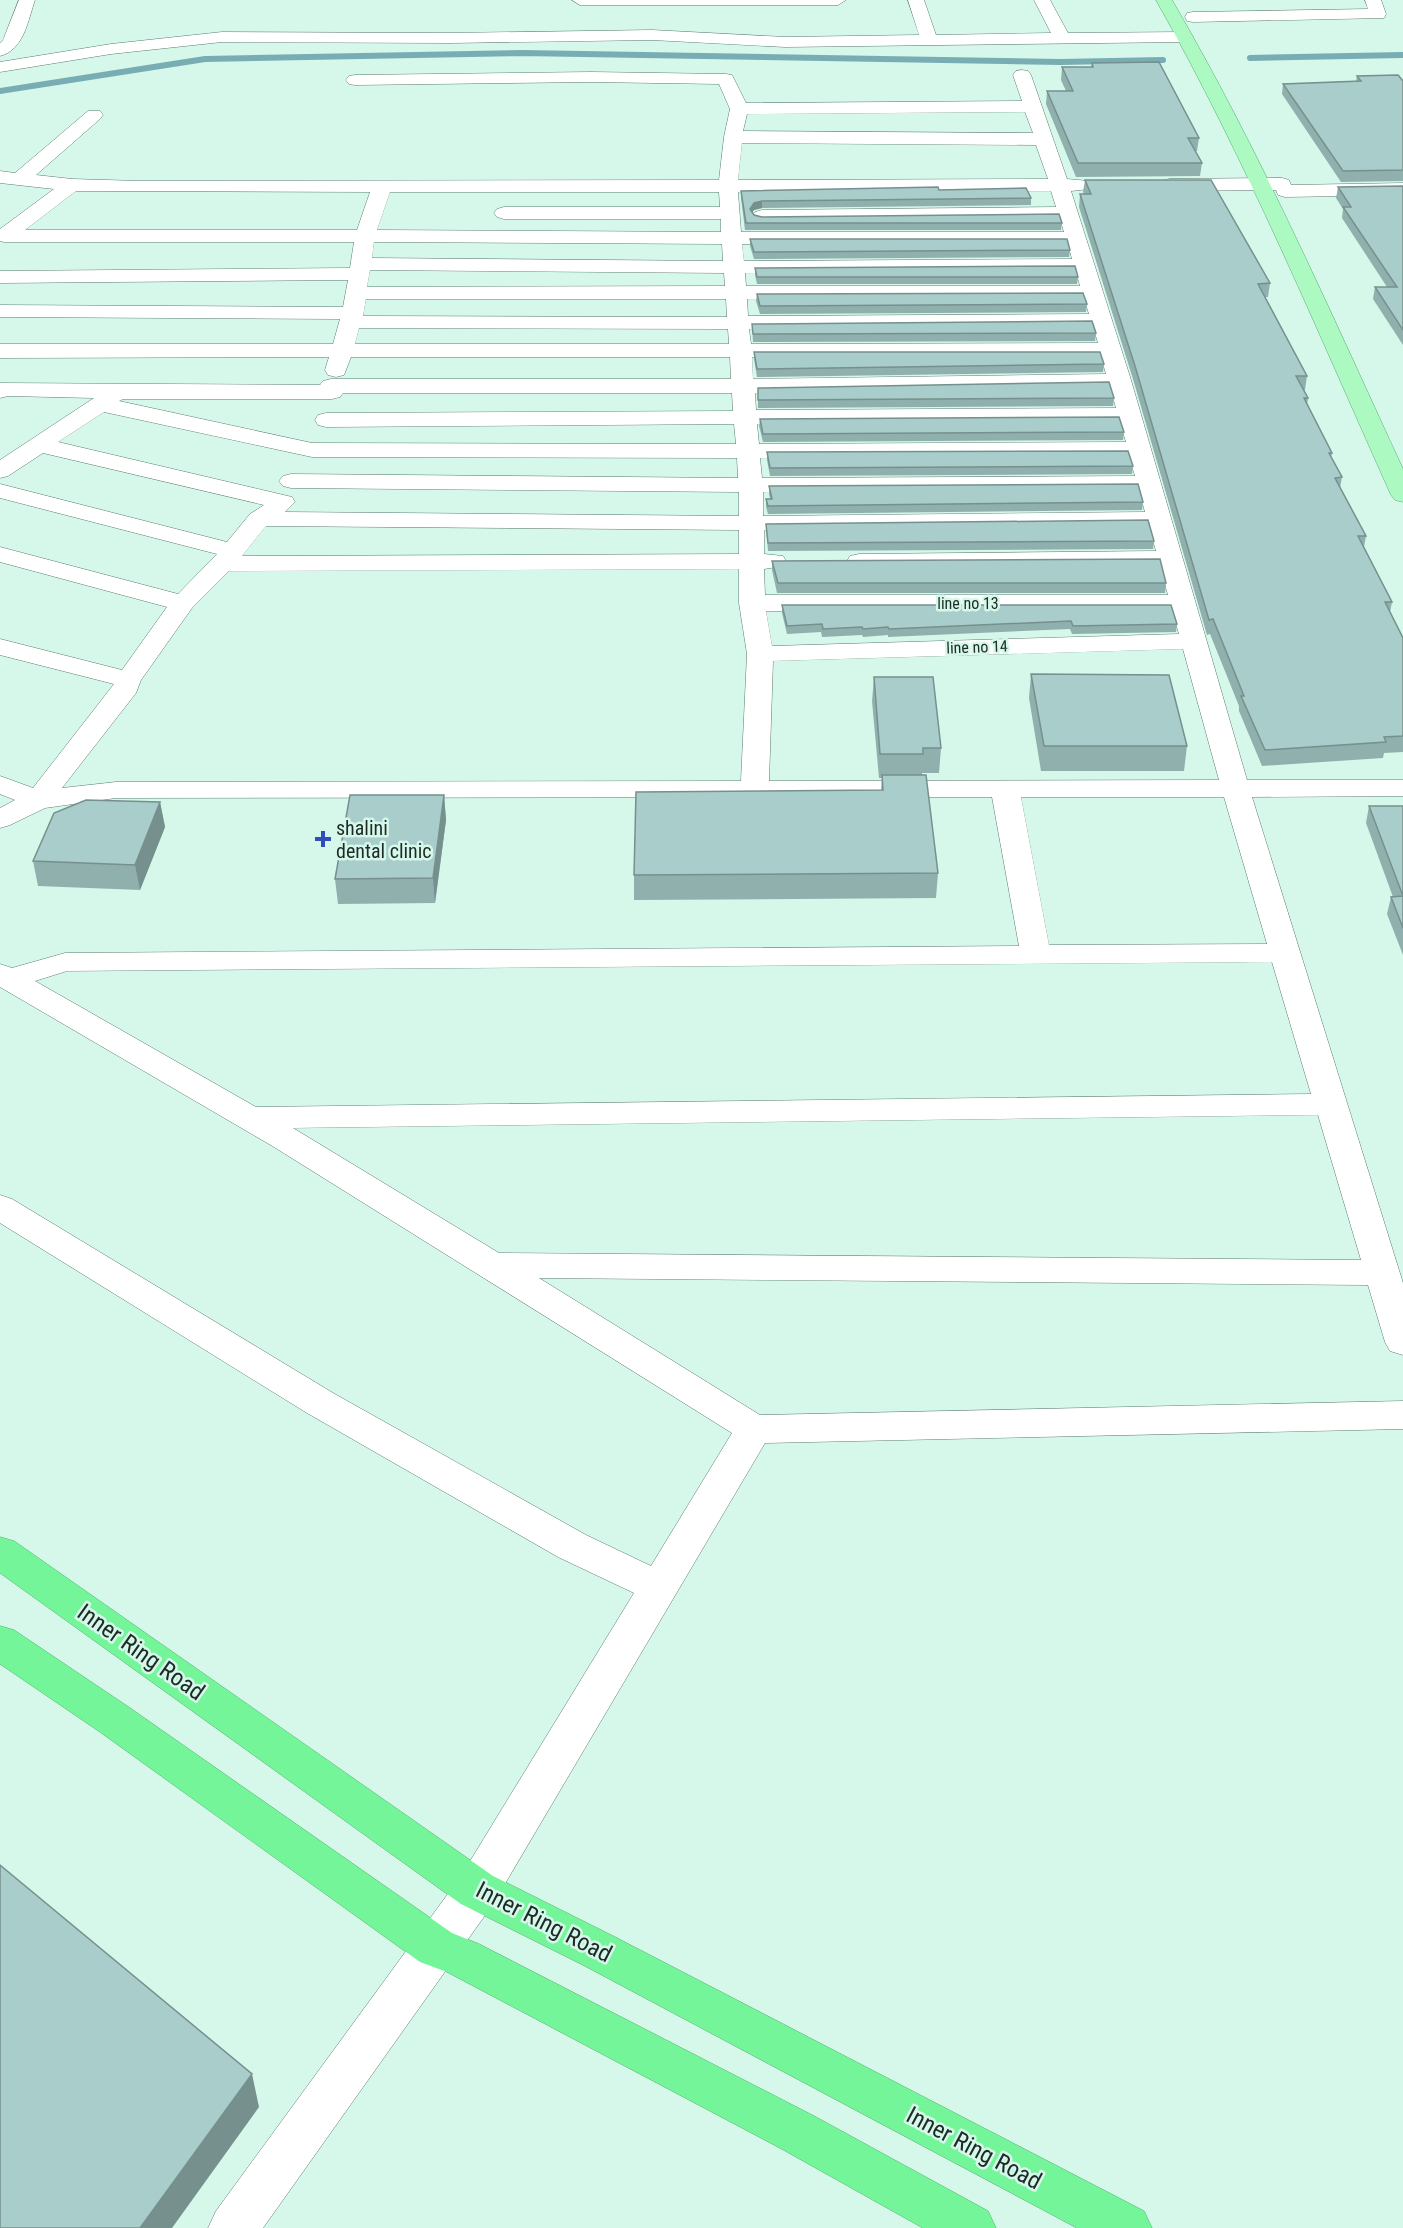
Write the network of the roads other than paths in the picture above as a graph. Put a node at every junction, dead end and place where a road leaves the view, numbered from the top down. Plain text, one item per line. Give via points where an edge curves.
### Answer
1 (27, 0) edge
2 (580, 0) edge
3 (838, 0) edge
4 (916, 0) edge
5 (1042, 0) edge
6 (1164, 0) edge
7 (1183, 0) edge
8 (1373, 0) edge
9 (1192, 17) junction
10 (1060, 37) junction
11 (1184, 37) junction
12 (929, 39) junction
13 (844, 41) junction
14 (0, 51) edge
15 (1214, 65) junction
16 (0, 67) edge
17 (1022, 75) dead end
18 (355, 81) dead end
19 (1033, 106) junction
20 (739, 109) junction
21 (94, 116) dead end
22 (733, 138) junction
23 (1044, 139) junction
24 (0, 177) edge
25 (20, 179) junction
26 (72, 184) junction
27 (1061, 185) junction
28 (1096, 185) edge
29 (1155, 185) edge
30 (728, 186) junction
31 (1276, 186) junction
32 (382, 187) junction
33 (1403, 189) edge
34 (504, 213) dead end
35 (731, 223) junction
36 (1073, 225) junction
37 (2, 235) edge
38 (365, 235) junction
39 (1085, 265) junction
40 (734, 267) junction
41 (0, 277) edge
42 (1093, 292) junction
43 (355, 293) junction
44 (736, 294) junction
45 (0, 311) edge
46 (1101, 320) junction
47 (738, 323) junction
48 (1354, 340) dead end
49 (1111, 350) junction
50 (0, 351) edge
51 (342, 351) junction
52 (740, 352) junction
53 (1120, 380) junction
54 (742, 386) junction
55 (332, 389) junction
56 (0, 391) edge
57 (108, 398) junction
58 (1130, 415) junction
59 (745, 419) junction
60 (326, 420) junction
61 (40, 445) junction
62 (1140, 449) junction
63 (312, 450) junction
64 (748, 451) junction
65 (0, 471) edge
66 (1150, 483) junction
67 (750, 485) junction
68 (0, 491) edge
69 (287, 492) junction
70 (1403, 495) edge
71 (259, 519) junction
72 (1160, 519) junction
73 (751, 523) junction
74 (0, 554) edge
75 (227, 558) junction
76 (1171, 558) junction
77 (752, 561) junction
78 (799, 561) edge
79 (835, 561) edge
80 (183, 603) junction
81 (752, 603) junction
82 (1183, 603) junction
83 (1194, 641) junction
84 (0, 647) edge
85 (760, 654) junction
86 (128, 680) junction
87 (0, 784) edge
88 (1403, 788) edge
89 (1005, 789) junction
90 (1236, 789) junction
91 (755, 790) junction
92 (38, 800) junction
93 (0, 819) edge
94 (1285, 953) junction
95 (1036, 955) junction
96 (4, 976) edge
97 (1331, 1104) junction
98 (247, 1118) junction
99 (0, 1207) edge
100 (494, 1266) junction
101 (1382, 1273) junction
102 (1403, 1342) edge
103 (1403, 1415) edge
104 (754, 1429) junction
105 (0, 1552) edge
106 (659, 1587) junction
107 (0, 1642) edge
108 (477, 1890) junction
109 (436, 1948) junction
110 (233, 2228) edge
111 (971, 2228) edge
112 (1127, 2228) edge

1 - 14 street via 10,43
2 - 3 street
3 - 13 street
4 - 12 street
5 - 10 street
6 - 11 main road
7 - 9 main road
8 - 9 street via 1378,14
9 - 15 main road
10 - 11 street
10 - 12 street
11 - 15 main road
12 - 13 street
13 - 16 street via 785,42 652,34 222,37
15 - 31 main road
15 - 31 main road
17 - 19 street
18 - 20 street via 726,79
19 - 20 street
19 - 23 street
20 - 22 street
21 - 25 street
22 - 23 street
22 - 30 street
23 - 27 street
24 - 25 street
25 - 26 street
26 - 32 street
26 - 37 street
27 - 28 street
27 - 30 street
27 - 36 street
29 - 31 street
30 - 32 street
30 - 35 street
31 - 33 street
31 - 48 main road
31 - 70 main road
32 - 38 street
34 - 35 street
35 - 36 street
35 - 38 street
35 - 40 street
36 - 39 street
37 - 38 street
38 - 43 street
39 - 40 street
39 - 42 street
40 - 43 street
40 - 44 street
41 - 43 street
42 - 44 street
42 - 46 street
43 - 44 street
43 - 45 street
43 - 47 street
43 - 51 street
44 - 47 street
46 - 47 street
46 - 49 street
47 - 52 street
49 - 52 street
49 - 53 street
50 - 51 street
51 - 52 street
51 - 55 street
52 - 54 street
53 - 54 street
53 - 58 street
54 - 55 street
54 - 59 street
55 - 57 street
55 - 60 street
56 - 57 street
57 - 61 street
57 - 63 street
58 - 59 street
58 - 62 street
59 - 60 street
59 - 64 street
60 - 63 street
61 - 65 street
61 - 69 street
62 - 64 street
62 - 66 street
63 - 64 street
63 - 69 street
64 - 67 street
66 - 67 street
66 - 72 street
67 - 69 street
67 - 73 street
68 - 75 street
69 - 71 street
71 - 73 street
71 - 75 street
72 - 73 street
72 - 76 street
73 - 77 street
74 - 80 street
75 - 77 street
75 - 80 street
76 - 79 street
76 - 82 street
77 - 78 street
77 - 81 street
80 - 86 street
81 - 82 street, line no 13
81 - 85 street
82 - 83 street
83 - 85 street, line no 14
83 - 90 street
84 - 86 street
85 - 91 street
86 - 92 street via 127,687
87 - 92 street
88 - 90 street
89 - 90 street
89 - 91 street
89 - 95 street
90 - 94 street
91 - 92 street via 116,790
92 - 93 street
94 - 95 street
94 - 97 street
95 - 96 street via 65,962
96 - 98 street
97 - 98 street
97 - 101 street
98 - 100 street
99 - 106 street via 330,1408 572,1546
100 - 101 street
100 - 104 street
101 - 102 street
103 - 104 street
104 - 106 street
105 - 108 highway, Inner Ring Road
106 - 108 street
107 - 109 highway
108 - 109 street
108 - 112 highway, Inner Ring Road
109 - 110 street
109 - 111 highway via 463,1958 797,2132

